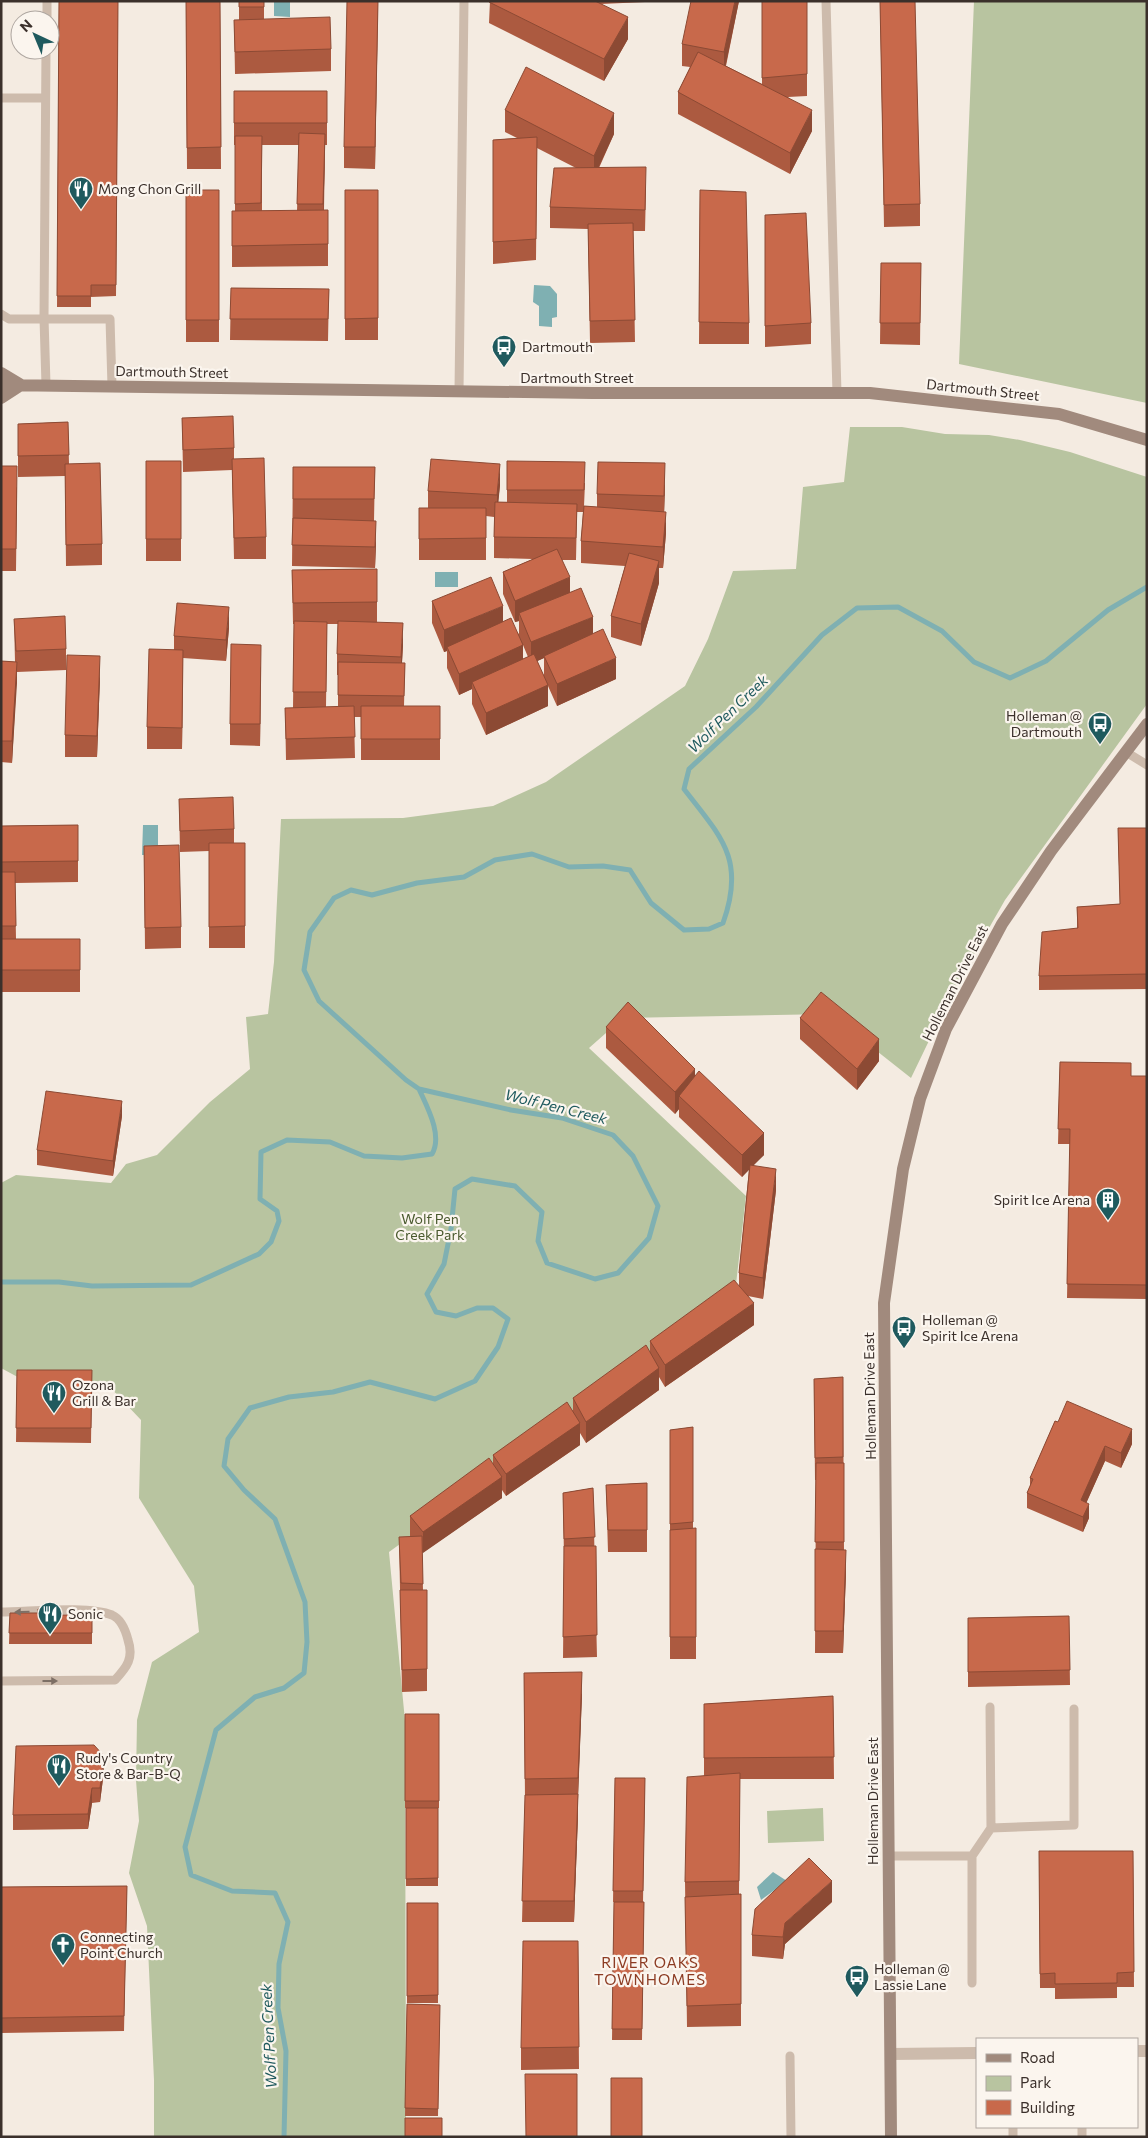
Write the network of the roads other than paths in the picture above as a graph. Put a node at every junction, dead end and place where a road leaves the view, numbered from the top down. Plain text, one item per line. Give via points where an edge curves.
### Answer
1 (464, 1) edge
2 (826, 1) edge
3 (46, 60) edge
4 (1, 98) edge
5 (45, 98) junction
6 (1, 314) edge
7 (44, 318) junction
8 (1, 373) edge
9 (1, 385) edge
10 (20, 385) junction
11 (46, 385) junction
12 (112, 386) junction
13 (459, 392) junction
14 (837, 393) junction
15 (1, 398) edge
16 (1147, 440) edge
17 (1147, 724) edge
18 (1126, 752) junction
19 (1147, 765) edge
20 (1, 1612) edge
21 (1, 1681) edge
22 (990, 1707) dead end
23 (1074, 1709) dead end
24 (991, 1828) junction
25 (889, 1856) junction
26 (972, 1856) junction
27 (972, 1983) dead end
28 (976, 2053) edge
29 (891, 2054) junction
30 (790, 2056) dead end
31 (791, 2137) edge
32 (891, 2137) edge

1 - 13 lane
2 - 14 lane
3 - 5 lane
4 - 5 lane
5 - 7 lane
6 - 7 lane via 9,319
7 - 11 lane
7 - 12 lane via 110,319
8 - 10 street
9 - 10 street, Dartmouth Street
10 - 11 street, Dartmouth Street
10 - 15 street
11 - 12 street, Dartmouth Street
12 - 13 street, Dartmouth Street
13 - 14 street, Dartmouth Street
14 - 16 street, Dartmouth Street via 870,393 1059,414
17 - 18 street, Holleman Drive East
18 - 19 lane
18 - 25 street, Holleman Drive East via 1051,850 1002,924 946,1028 920,1098 903,1169 884,1303
21 -> 20 lane via 115,1680 128,1666 132,1651 125,1629 114,1616 91,1610
22 - 24 lane
23 - 24 lane via 1074,1825
24 - 26 lane
25 - 26 lane
25 - 29 street, Holleman Drive East
26 - 27 lane
28 - 29 street
29 - 32 street, Holleman Drive East
30 - 31 lane

